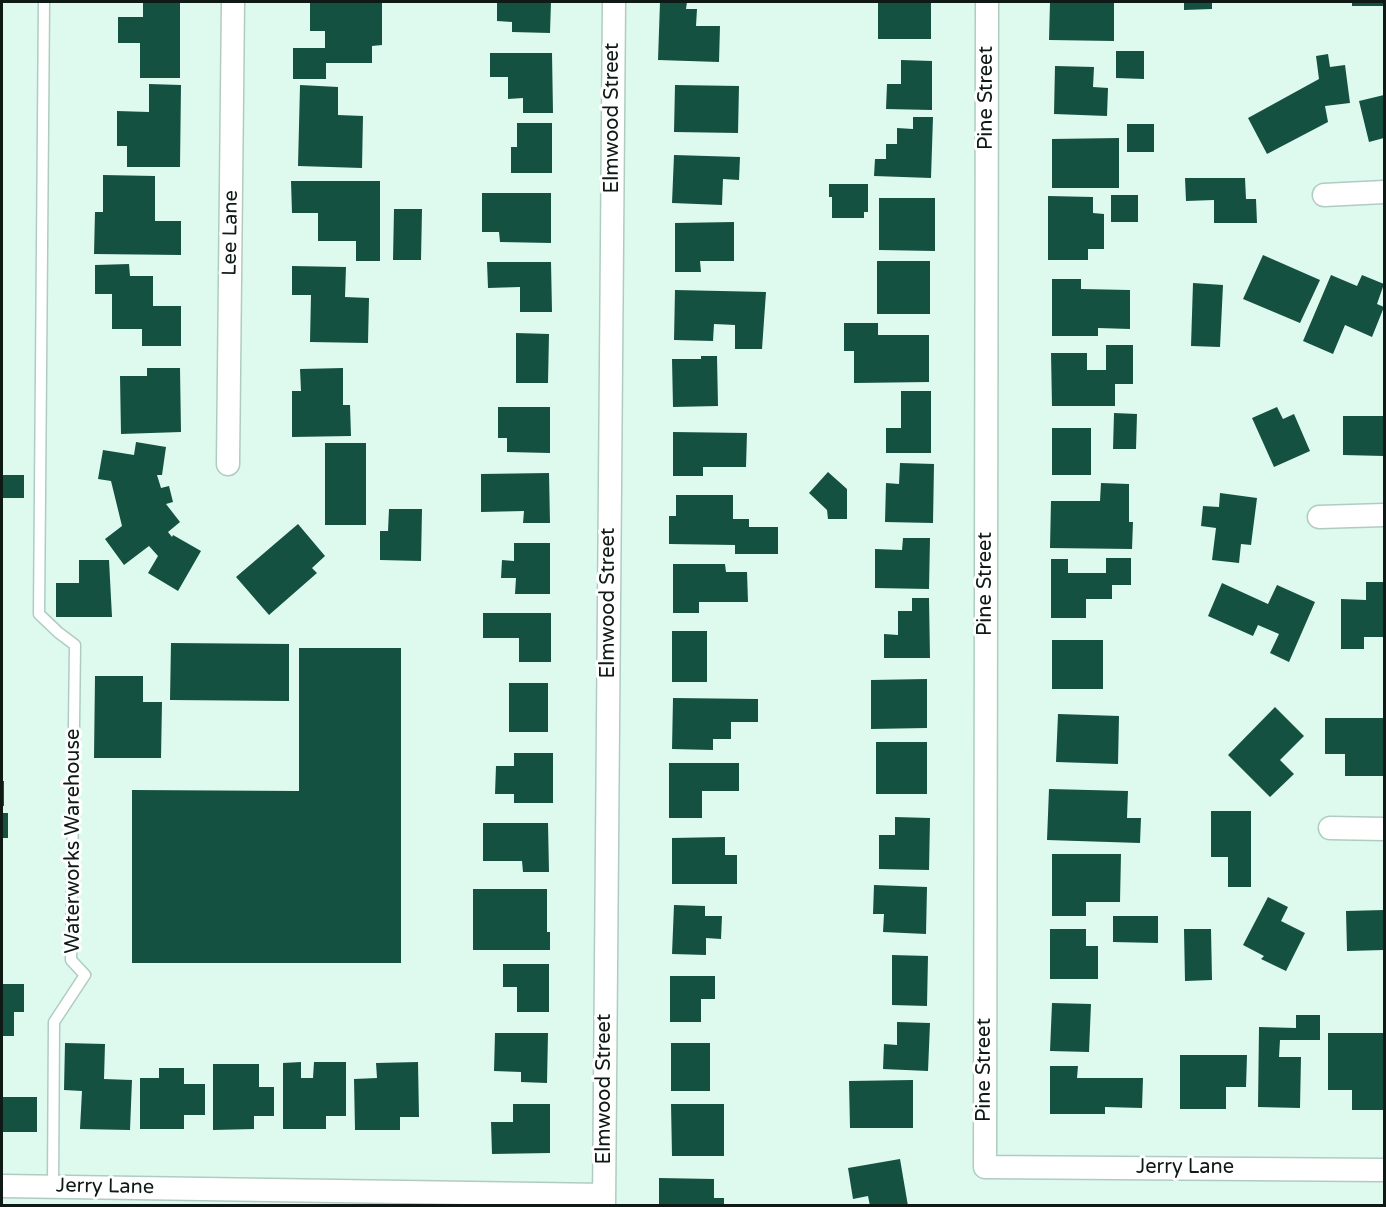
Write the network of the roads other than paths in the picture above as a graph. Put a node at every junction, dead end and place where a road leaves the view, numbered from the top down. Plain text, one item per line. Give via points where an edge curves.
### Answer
1 (44, 2) edge
2 (233, 2) edge
3 (614, 2) edge
4 (987, 2) edge
5 (1384, 192) edge
6 (1324, 195) dead end
7 (228, 464) dead end
8 (1384, 515) edge
9 (1319, 517) dead end
10 (1330, 828) dead end
11 (1384, 829) edge
12 (985, 1167) joint
13 (1384, 1170) edge
14 (2, 1186) edge
15 (53, 1186) junction
16 (232, 1198) edge
17 (604, 1201) edge

1 - 15 lane, Waterworks Warehouse via 39,614 75,645 71,960 85,975 54,1022
2 - 7 street, Lee Lane
3 - 17 street, Elmwood Street
4 - 12 street, Pine Street
5 - 6 street
8 - 9 street
10 - 11 street
12 - 13 street, Jerry Lane
14 - 15 street, Jerry Lane
15 - 16 street, Jerry Lane
16 - 17 street, Jerry Lane

